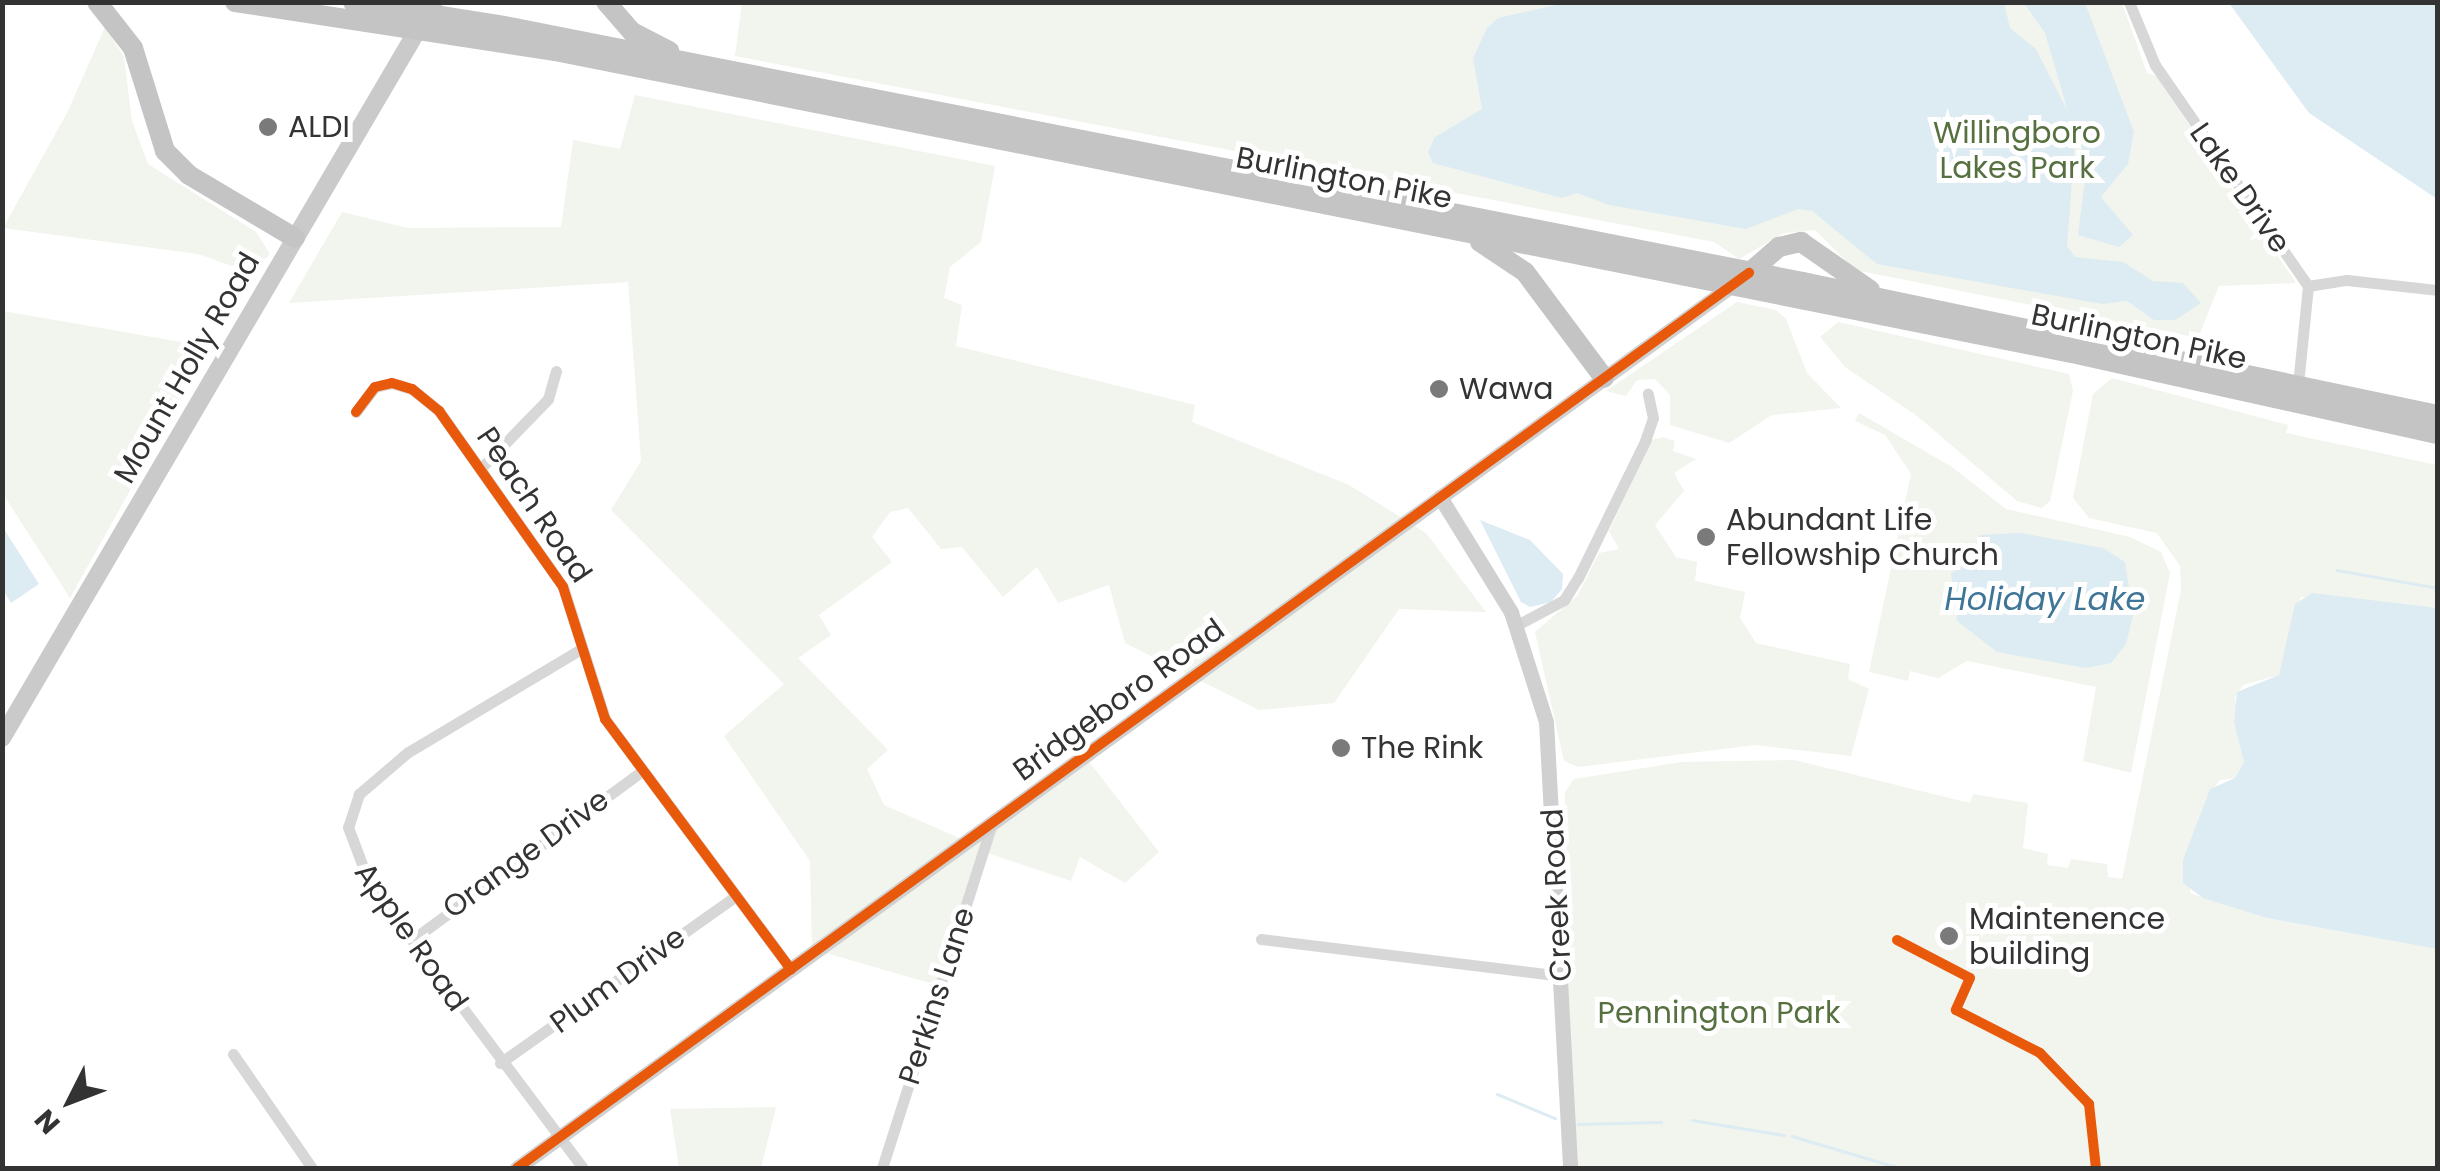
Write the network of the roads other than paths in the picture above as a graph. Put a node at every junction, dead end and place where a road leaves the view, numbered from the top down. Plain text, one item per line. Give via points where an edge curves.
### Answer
1 (97, 2) edge
2 (235, 2) edge
3 (353, 2) edge
4 (606, 2) edge
5 (2128, 2) edge
6 (427, 14) edge
7 (688, 62) junction
8 (1466, 233) junction
9 (295, 238) junction
10 (1741, 278) junction
11 (2308, 286) junction
12 (2438, 290) edge
13 (1884, 300) junction
14 (556, 371) dead end
15 (1604, 378) junction
16 (2298, 384) junction
17 (1648, 394) dead end
18 (356, 412) dead end
19 (2438, 416) edge
20 (2438, 434) edge
21 (481, 468) junction
22 (1440, 498) junction
23 (1517, 625) junction
24 (581, 650) junction
25 (2, 738) edge
26 (642, 771) junction
27 (992, 823) junction
28 (736, 896) junction
29 (1260, 939) dead end
30 (412, 940) junction
31 (792, 969) junction
32 (1561, 976) junction
33 (234, 1054) dead end
34 (500, 1064) junction
35 (556, 1140) junction
36 (312, 1168) edge
37 (517, 1168) edge
38 (583, 1168) edge
39 (882, 1168) edge
40 (1570, 1168) edge

1 - 9 highway via 133,48 165,151 189,175
2 - 6 highway, Burlington Pike
3 - 6 highway, Burlington Pike
4 - 7 highway via 632,32
5 - 11 street, Lake Drive via 2155,66
6 - 7 highway, Burlington Pike
6 - 8 highway, Burlington Pike
6 - 9 main road, Mount Holly Road
7 - 10 highway, Burlington Pike
8 - 10 highway, Burlington Pike
8 - 15 highway via 1525,272
9 - 25 main road, Mount Holly Road
10 - 13 highway, Burlington Pike
10 - 13 highway via 1779,247 1802,242
10 - 15 street, Bridgeboro Road
10 - 20 highway, Burlington Pike
11 - 12 street via 2347,280
11 - 16 street, Lake Drive
13 - 16 highway, Burlington Pike
14 - 21 street via 548,399
15 - 22 street, Bridgeboro Road
16 - 19 highway, Burlington Pike
17 - 23 street via 1653,418 1645,440 1578,578 1564,600
18 - 21 street, Peach Road via 383,384 412,388 439,411
21 - 24 street, Peach Road via 563,588
22 - 23 street, Creek Road
22 - 27 street, Bridgeboro Road
23 - 32 street, Creek Road via 1550,748
24 - 26 street, Peach Road via 605,719
24 - 30 street, Apple Road via 452,722 359,794 348,826 352,850
26 - 28 street, Peach Road
26 - 30 street, Orange Drive
27 - 31 street, Bridgeboro Road
27 - 39 street, Perkins Lane
28 - 31 street, Peach Road
28 - 34 street, Plum Drive
29 - 32 street
30 - 34 street, Apple Road
31 - 35 street, Bridgeboro Road
32 - 40 street, Creek Road
33 - 36 street
34 - 35 street, Apple Road
35 - 37 street, Bridgeboro Road
35 - 38 street, Apple Road

